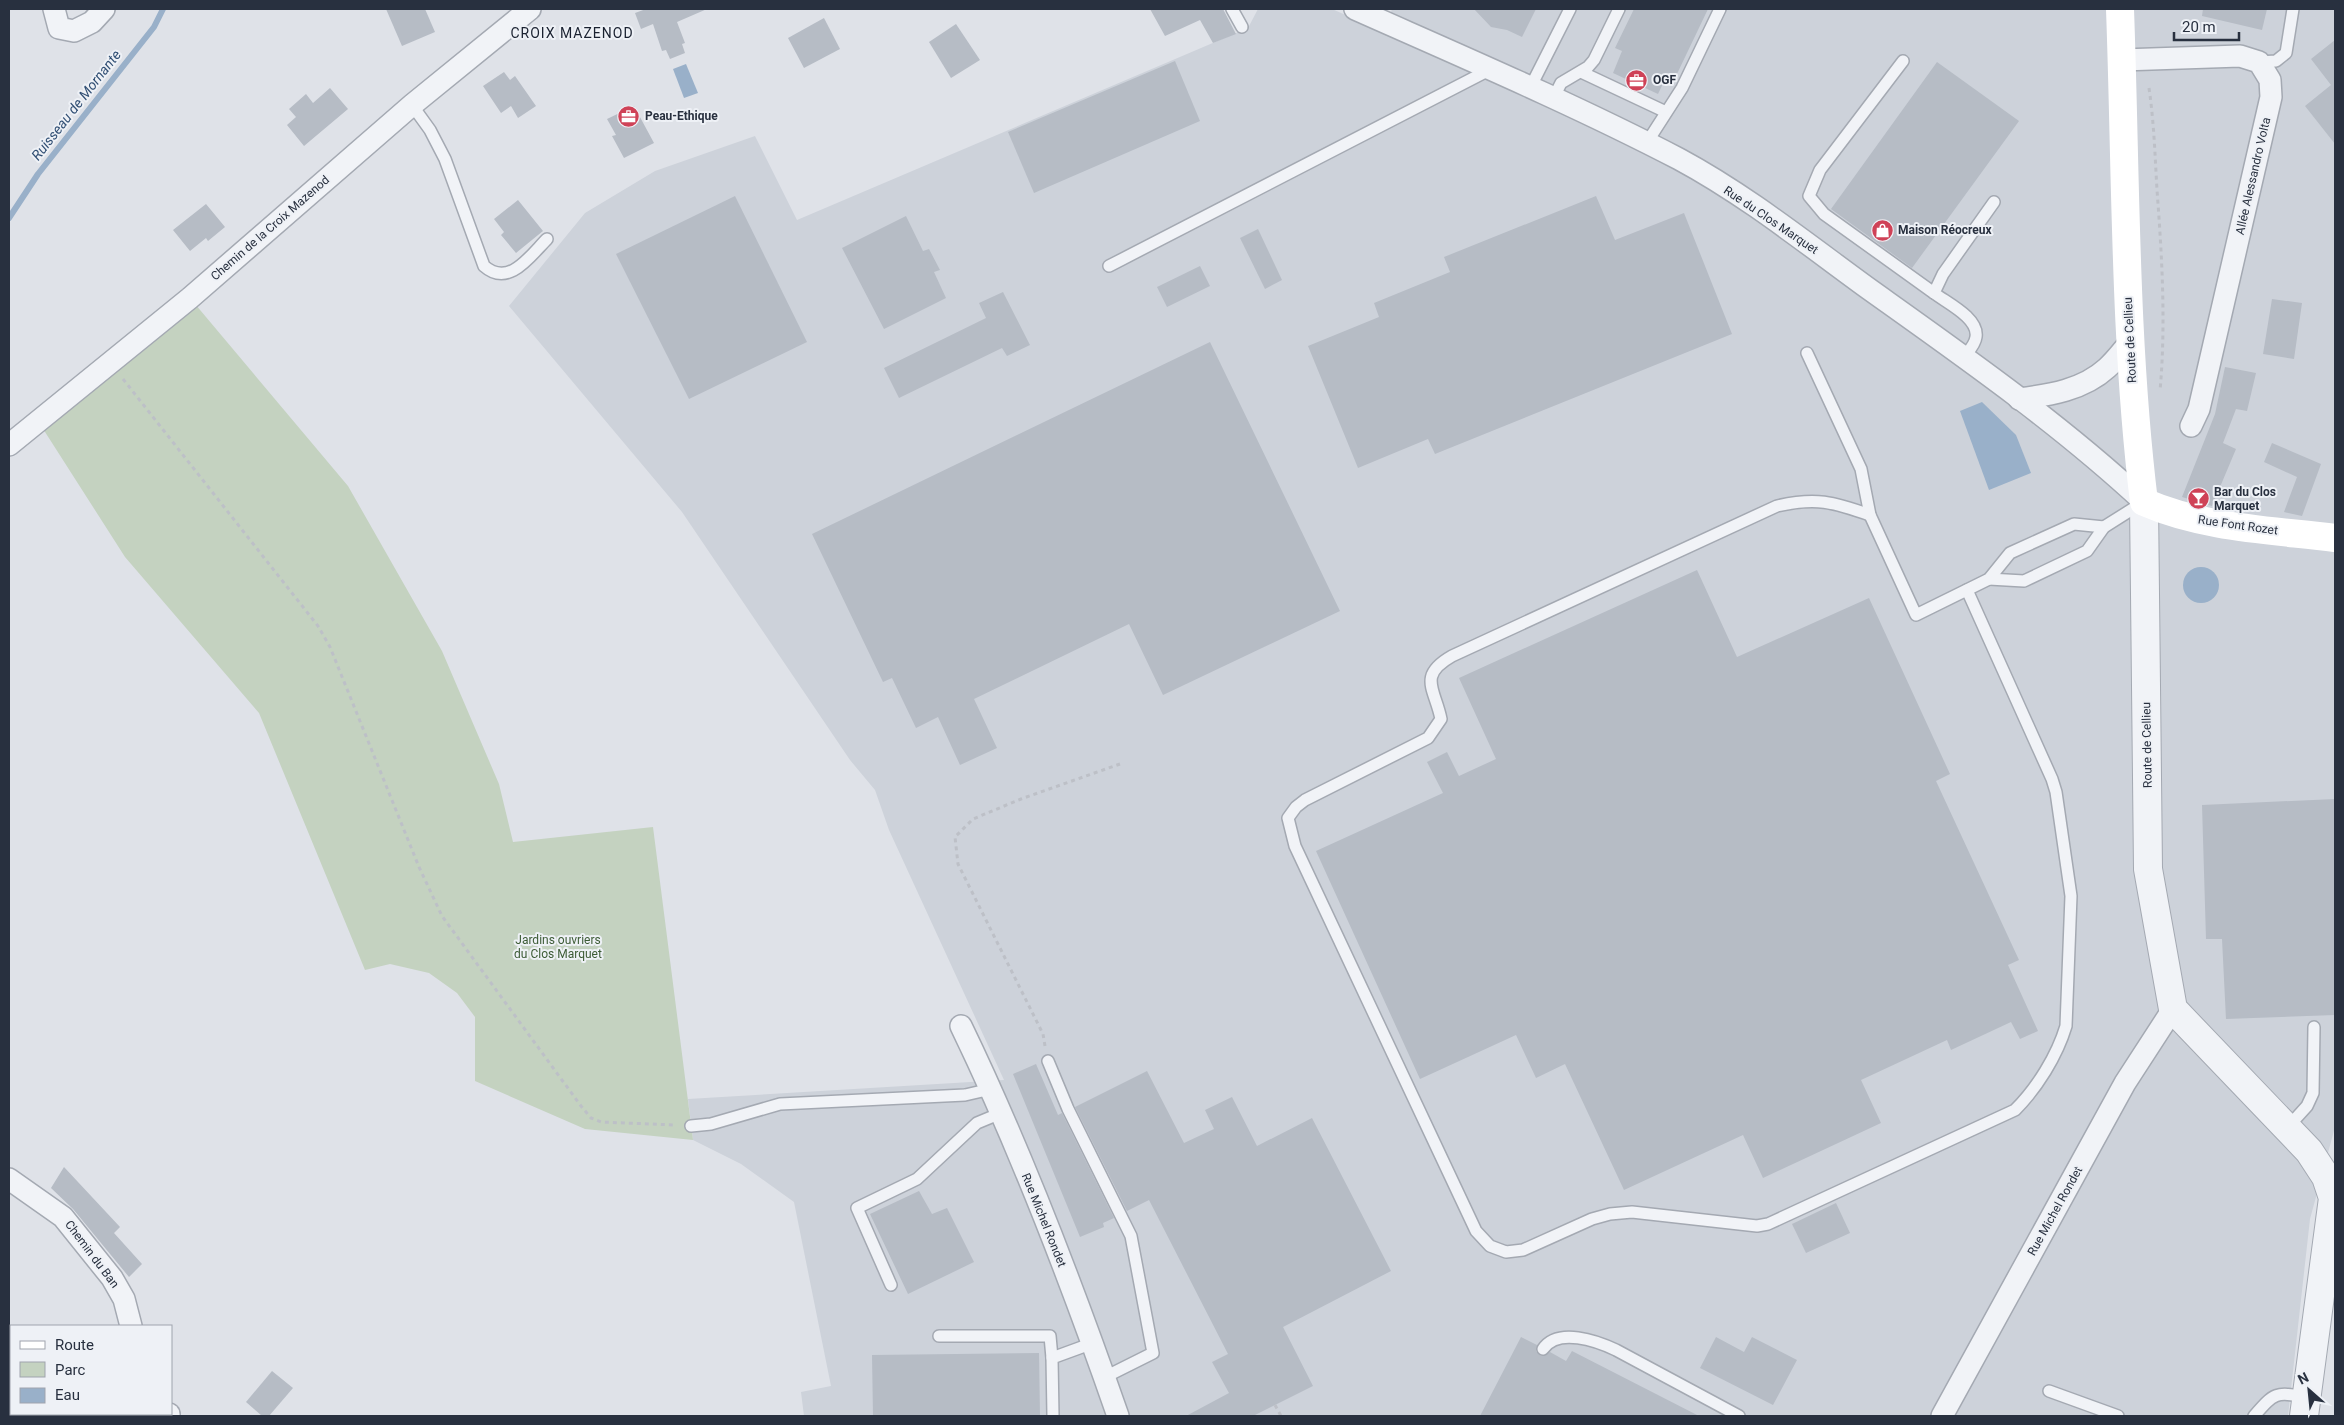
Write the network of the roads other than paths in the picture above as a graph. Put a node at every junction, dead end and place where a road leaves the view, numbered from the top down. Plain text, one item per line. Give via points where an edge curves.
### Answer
1 (54, 9) edge
2 (104, 9) edge
3 (530, 9) edge
4 (1232, 9) edge
5 (1354, 9) edge
6 (1570, 9) edge
7 (1618, 9) edge
8 (1720, 9) edge
9 (2120, 9) edge
10 (2293, 9) edge
11 (1242, 27) dead end
12 (2133, 60) junction
13 (1903, 61) dead end
14 (2259, 62) junction
15 (1491, 69) junction
16 (1581, 72) junction
17 (1530, 88) junction
18 (1553, 99) junction
19 (412, 105) junction
20 (1666, 112) junction
21 (1646, 144) junction
22 (1994, 202) dead end
23 (547, 238) dead end
24 (1109, 266) dead end
25 (1934, 293) junction
26 (2130, 341) junction
27 (1807, 353) dead end
28 (1964, 357) junction
29 (2019, 399) junction
30 (2192, 426) dead end
31 (9, 444) edge
32 (2144, 502) junction
33 (1870, 515) junction
34 (2104, 527) junction
35 (2335, 538) edge
36 (1989, 580) junction
37 (1967, 590) junction
38 (2173, 1009) junction
39 (961, 1026) dead end
40 (2314, 1028) dead end
41 (1048, 1061) road end
42 (991, 1089) junction
43 (1001, 1113) junction
44 (691, 1126) road end
45 (2287, 1128) junction
46 (2331, 1173) edge
47 (9, 1179) edge
48 (891, 1285) dead end
49 (131, 1325) edge
50 (939, 1336) dead end
51 (1093, 1342) junction
52 (1543, 1349) dead end
53 (1052, 1358) junction
54 (1105, 1377) junction
55 (2049, 1391) dead end
56 (2305, 1406) edge
57 (1053, 1416) edge
58 (1118, 1416) edge
59 (1739, 1416) edge
60 (1942, 1416) edge
61 (2118, 1416) edge
62 (2254, 1416) edge

1 - 2 street via 58,28 74,31 92,22
3 - 19 street, Chemin de la Croix Mazenod
4 - 11 lane
5 - 15 street, Rue du Clos Marquet
6 - 17 lane
7 - 16 lane via 1594,60
8 - 20 lane via 1682,88
9 - 12 main road, Route de Cellieu
10 - 14 lane via 2286,53 2276,61
12 - 14 street via 2240,56
12 - 26 main road, Route de Cellieu via 2124,213
13 - 25 lane via 1820,170 1809,196 1824,214
14 - 30 street, Allée Alessandro Volta via 2270,80 2271,97 2200,409
15 - 17 street, Rue du Clos Marquet
15 - 24 lane
16 - 18 lane via 1561,83
16 - 20 lane
17 - 18 street, Rue du Clos Marquet
18 - 21 street, Rue du Clos Marquet
19 - 23 lane via 446,159 484,266 492,274 504,274 518,268
19 - 31 street, Chemin de la Croix Mazenod via 113,367
20 - 21 lane
21 - 28 street, Rue du Clos Marquet via 1680,160 1759,210
22 - 25 lane via 1943,274
25 - 28 lane via 1966,316 1975,330 1974,344
26 - 29 street via 2107,368 2082,385 2046,396
26 - 32 main road, Route de Cellieu via 2135,429
27 - 33 lane via 1861,469
28 - 29 street, Rue du Clos Marquet
29 - 32 street, Rue du Clos Marquet via 2094,456
32 - 34 lane
32 - 35 main road, Rue Font Rozet via 2203,521
32 - 38 street, Route de Cellieu via 2148,869
33 - 37 lane via 1916,615
33 - 37 lane via 1820,500 1777,506 1452,656 1439,664 1432,675 1430,685 1440,719 1428,738 1305,800 1288,818 1295,846 1476,1231 1490,1246 1506,1252 1523,1250 1592,1218 1617,1213 1756,1226 1768,1224 2015,1110 2026,1099 2061,1043 2066,1026 2071,896 2052,780
34 - 36 lane via 2087,551 2024,581
34 - 36 lane via 2074,524 2010,553
36 - 37 lane
38 - 45 street
38 - 60 street, Rue Michel Rondet via 2125,1083
39 - 42 street, Rue Michel Rondet
40 - 45 lane via 2313,1093 2307,1106
41 - 54 lane via 1131,1236 1153,1353
42 - 43 street, Rue Michel Rondet
42 - 44 lane via 966,1095 770,1105 710,1124
43 - 48 lane via 977,1123 917,1179 857,1208
43 - 51 street, Rue Michel Rondet
45 - 46 street
46 - 56 street via 2333,1198
47 - 49 street, Chemin du Ban via 63,1217 112,1278 124,1299
50 - 53 lane via 1050,1336
51 - 53 lane
51 - 54 street, Rue Michel Rondet
52 - 59 lane via 1547,1343 1559,1339 1579,1338 1597,1342
53 - 57 lane
54 - 58 street, Rue Michel Rondet
55 - 61 lane
56 - 62 lane via 2278,1394 2269,1398

